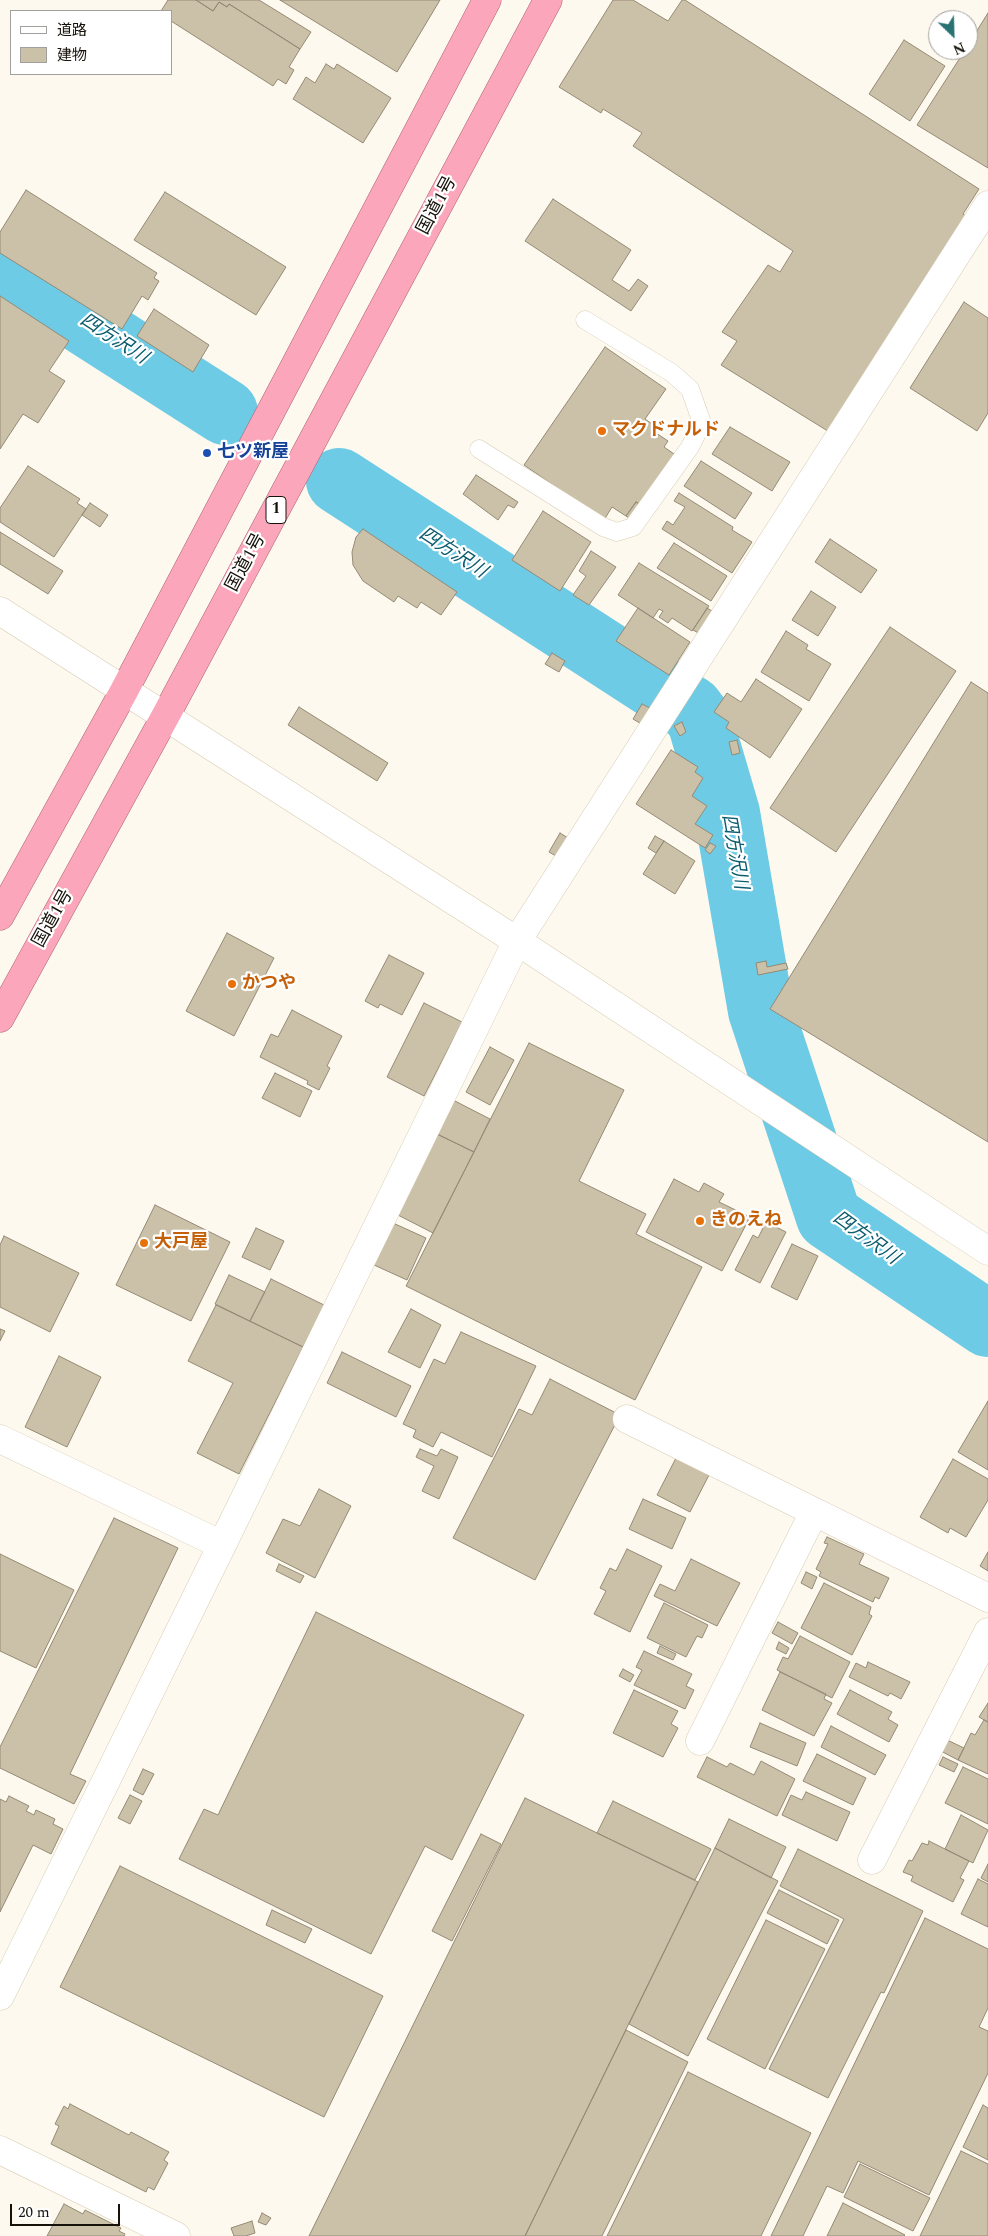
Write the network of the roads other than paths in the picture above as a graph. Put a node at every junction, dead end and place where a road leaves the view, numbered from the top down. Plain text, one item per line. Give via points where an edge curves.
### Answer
1 (487, 0) edge
2 (548, 0) edge
3 (988, 205) edge
4 (585, 320) dead end
5 (479, 448) dead end
6 (0, 611) edge
7 (124, 691) junction
8 (166, 715) junction
9 (0, 916) edge
10 (517, 941) junction
11 (0, 1018) edge
12 (988, 1251) edge
13 (626, 1419) dead end
14 (0, 1439) edge
15 (814, 1512) junction
16 (222, 1546) junction
17 (988, 1598) edge
18 (988, 1632) edge
19 (700, 1741) dead end
20 (872, 1860) dead end
21 (0, 1996) edge
22 (0, 2150) edge
23 (176, 2236) edge

1 - 7 highway
2 - 8 highway, 国道1号 / 1
3 - 10 street
4 - 5 lane via 684,383 690,389 702,423 690,447 634,527 617,532 603,527
6 - 7 street
7 - 8 street
7 - 9 highway
8 - 10 street
8 - 11 highway, 国道1号 / 1
10 - 12 street
10 - 16 street
13 - 15 street
14 - 16 street
15 - 17 street
15 - 19 street
16 - 21 street
18 - 20 street
22 - 23 street

